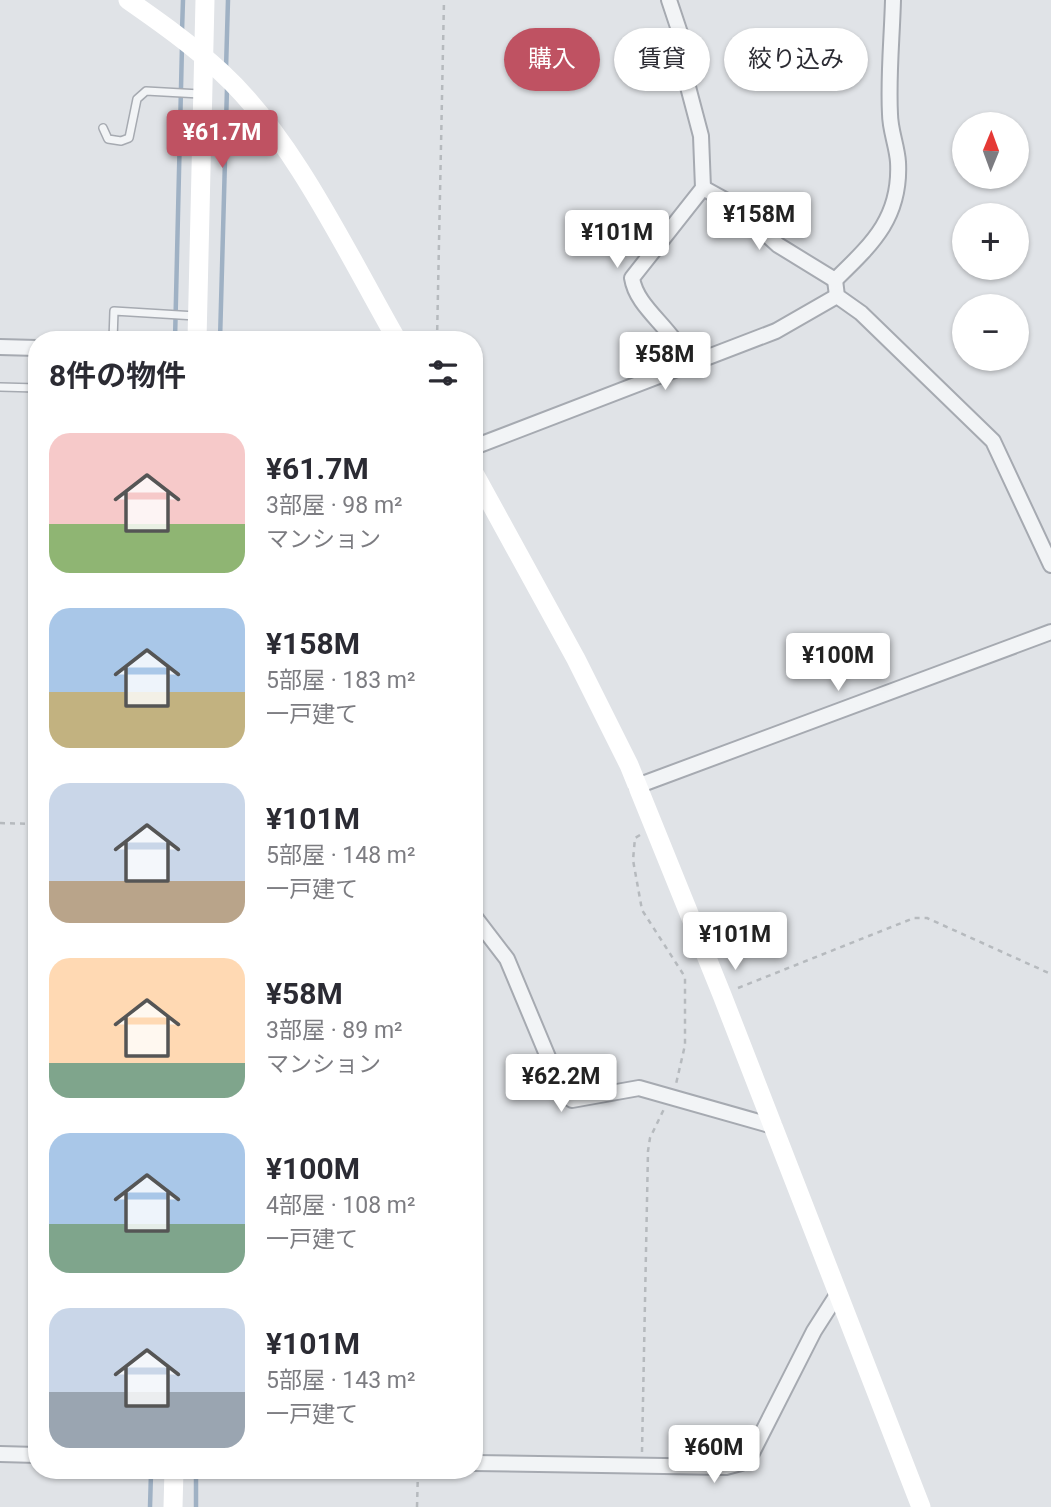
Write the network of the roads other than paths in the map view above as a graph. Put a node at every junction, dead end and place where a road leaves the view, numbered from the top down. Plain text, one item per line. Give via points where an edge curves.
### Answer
1 (128, 0) edge
2 (205, 0) edge
3 (669, 0) edge
4 (893, 0) edge
5 (204, 55) junction
6 (195, 93) junction
7 (103, 128) dead end
8 (703, 188) junction
9 (835, 280) junction
10 (837, 296) junction
11 (189, 315) junction
12 (113, 331) edge
13 (194, 331) edge
14 (392, 331) edge
15 (0, 347) edge
16 (28, 348) edge
17 (687, 364) junction
18 (0, 387) edge
19 (28, 388) edge
20 (483, 443) edge
21 (483, 489) edge
22 (1051, 565) edge
23 (1051, 632) edge
24 (637, 786) junction
25 (483, 928) edge
26 (773, 1126) junction
27 (837, 1295) junction
28 (0, 1454) edge
29 (28, 1455) edge
30 (483, 1463) edge
31 (174, 1479) edge
32 (173, 1507) edge
33 (921, 1507) edge

1 - 5 street
2 - 5 street
3 - 8 street via 682,39 687,83 701,136
4 - 9 street via 890,116 899,192 872,244
5 - 6 street
5 - 14 street via 289,153
6 - 7 lane via 142,93 129,138 108,139
6 - 11 street
8 - 9 street via 732,205 778,245
8 - 17 street via 632,278 642,302 666,326
9 - 10 street
10 - 17 street via 776,331
10 - 22 street via 993,441
11 - 12 lane via 114,311
11 - 13 street
15 - 16 street
17 - 20 street
18 - 19 lane
21 - 24 street via 576,659
23 - 24 street
24 - 26 street
25 - 26 street via 507,960 564,1093 572,1100 639,1088
26 - 27 street
27 - 30 street via 752,1453 741,1463 726,1467
27 - 33 street
28 - 29 street
31 - 32 street

